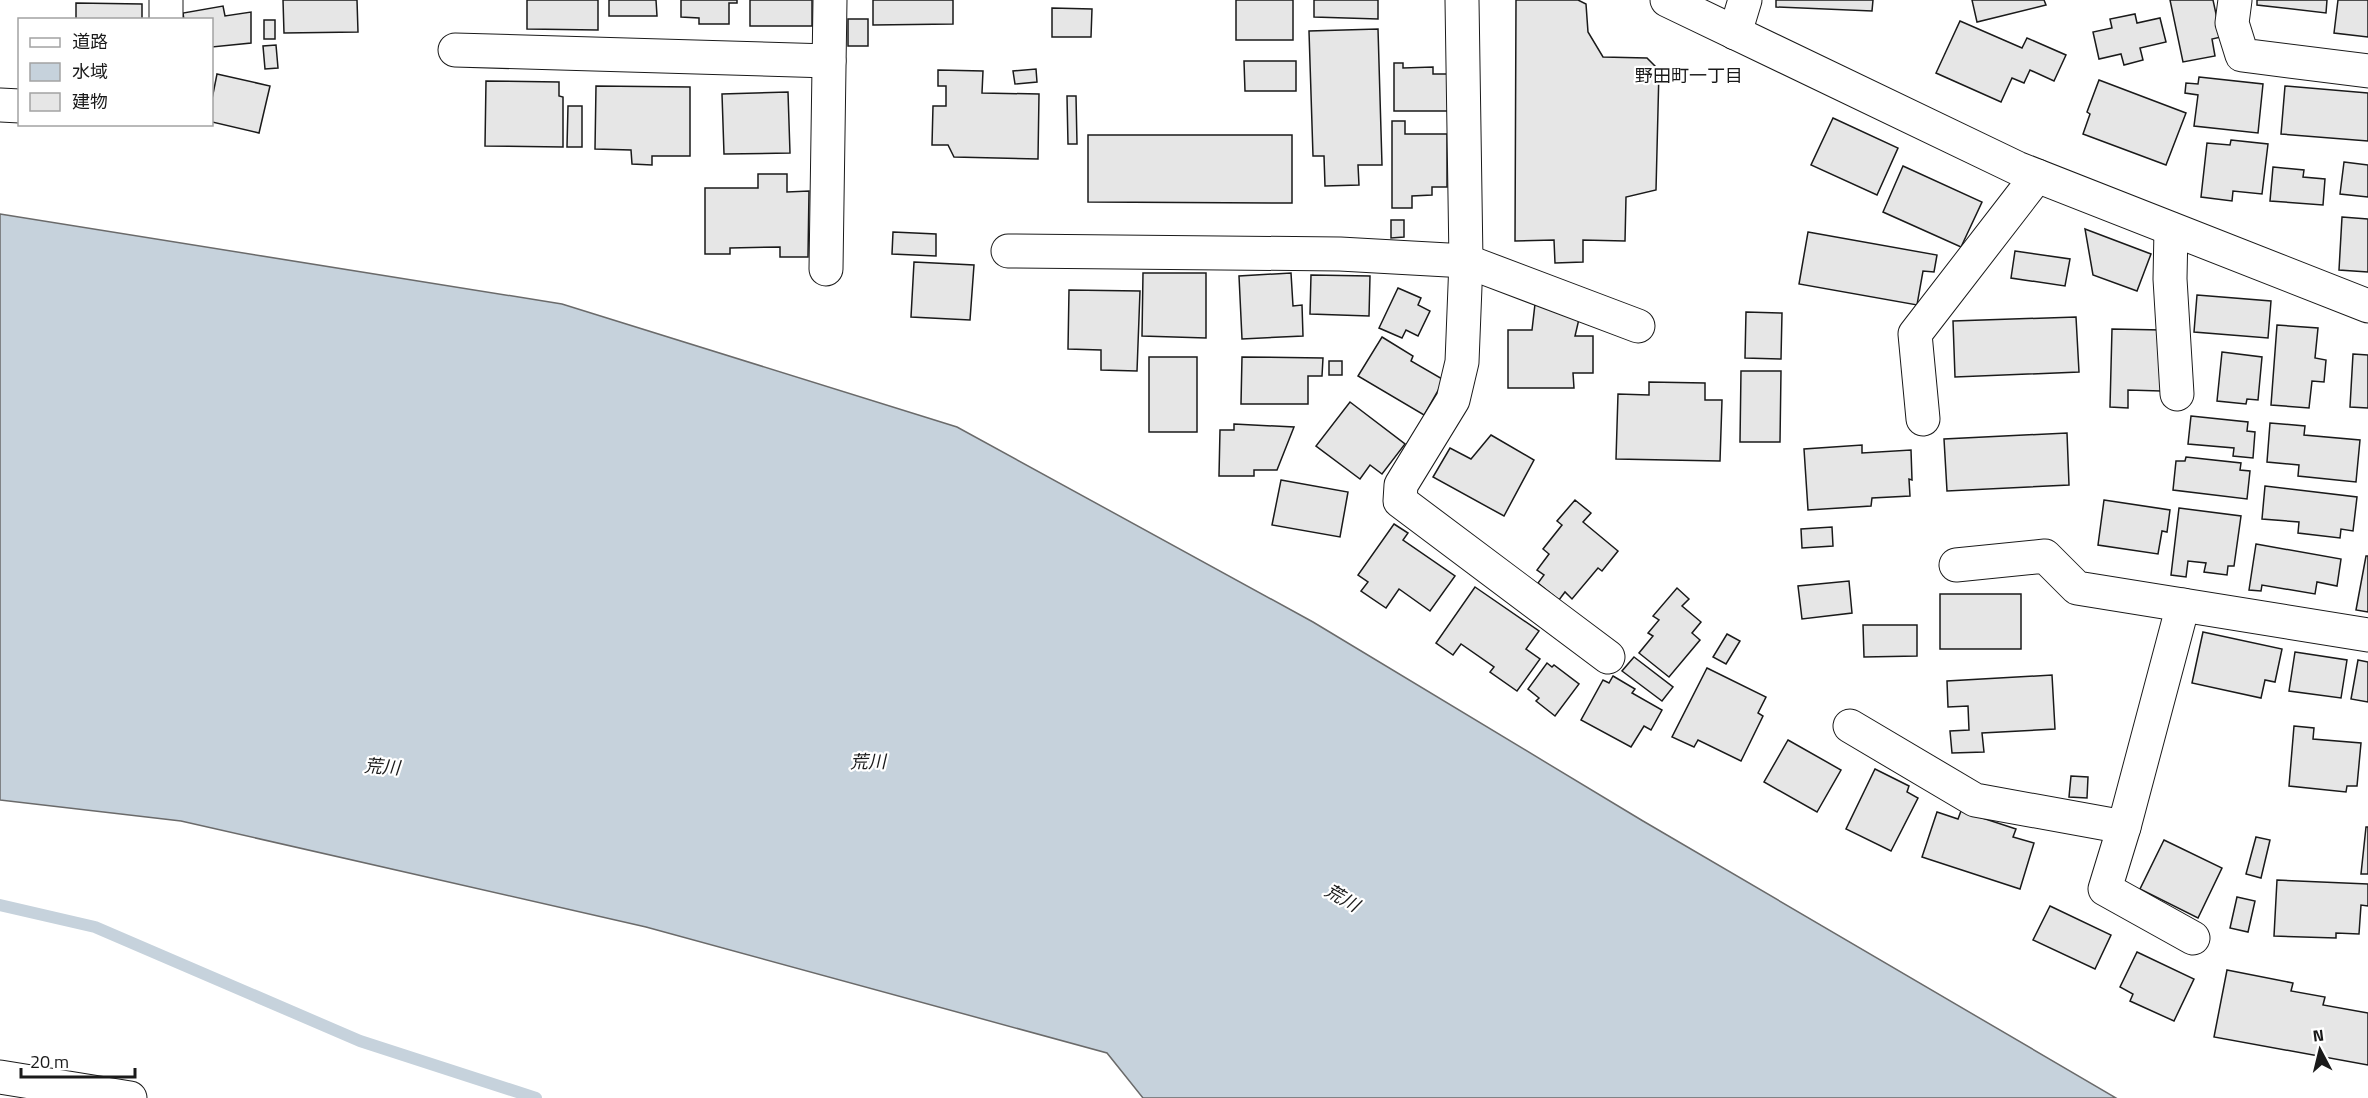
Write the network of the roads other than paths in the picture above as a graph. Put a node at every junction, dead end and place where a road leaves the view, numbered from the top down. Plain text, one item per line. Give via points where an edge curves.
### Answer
1 (166, 0) edge
2 (830, 0) edge
3 (1462, 0) edge
4 (1666, 0) edge
5 (1745, 0) edge
6 (2235, 0) edge
7 (166, 18) edge
8 (1735, 33) junction
9 (455, 50) dead end
10 (829, 61) junction
11 (2368, 72) edge
12 (0, 105) edge
13 (18, 106) edge
14 (2037, 176) junction
15 (2171, 229) junction
16 (1008, 251) dead end
17 (1466, 261) junction
18 (826, 269) dead end
19 (2368, 306) edge
20 (1638, 326) dead end
21 (2177, 394) dead end
22 (1923, 419) dead end
23 (1956, 565) dead end
24 (2183, 605) junction
25 (2368, 635) edge
26 (1608, 657) dead end
27 (1850, 726) dead end
28 (2124, 827) junction
29 (2193, 938) dead end
30 (0, 1077) edge
31 (130, 1098) edge

1 - 7 street
2 - 10 street
3 - 17 street
4 - 8 street
5 - 8 street
6 - 11 street via 2232,23 2242,55
8 - 14 street
9 - 10 street
10 - 18 street
12 - 13 street
14 - 15 street
14 - 22 street via 1916,334
15 - 19 street
15 - 21 street
16 - 17 street via 1340,254
17 - 20 street
17 - 26 street via 1462,362 1453,400 1401,485 1400,501
23 - 24 street via 2044,556 2078,588
24 - 25 street
24 - 28 street
27 - 28 street via 1975,800
28 - 29 street via 2105,889
30 - 31 street

